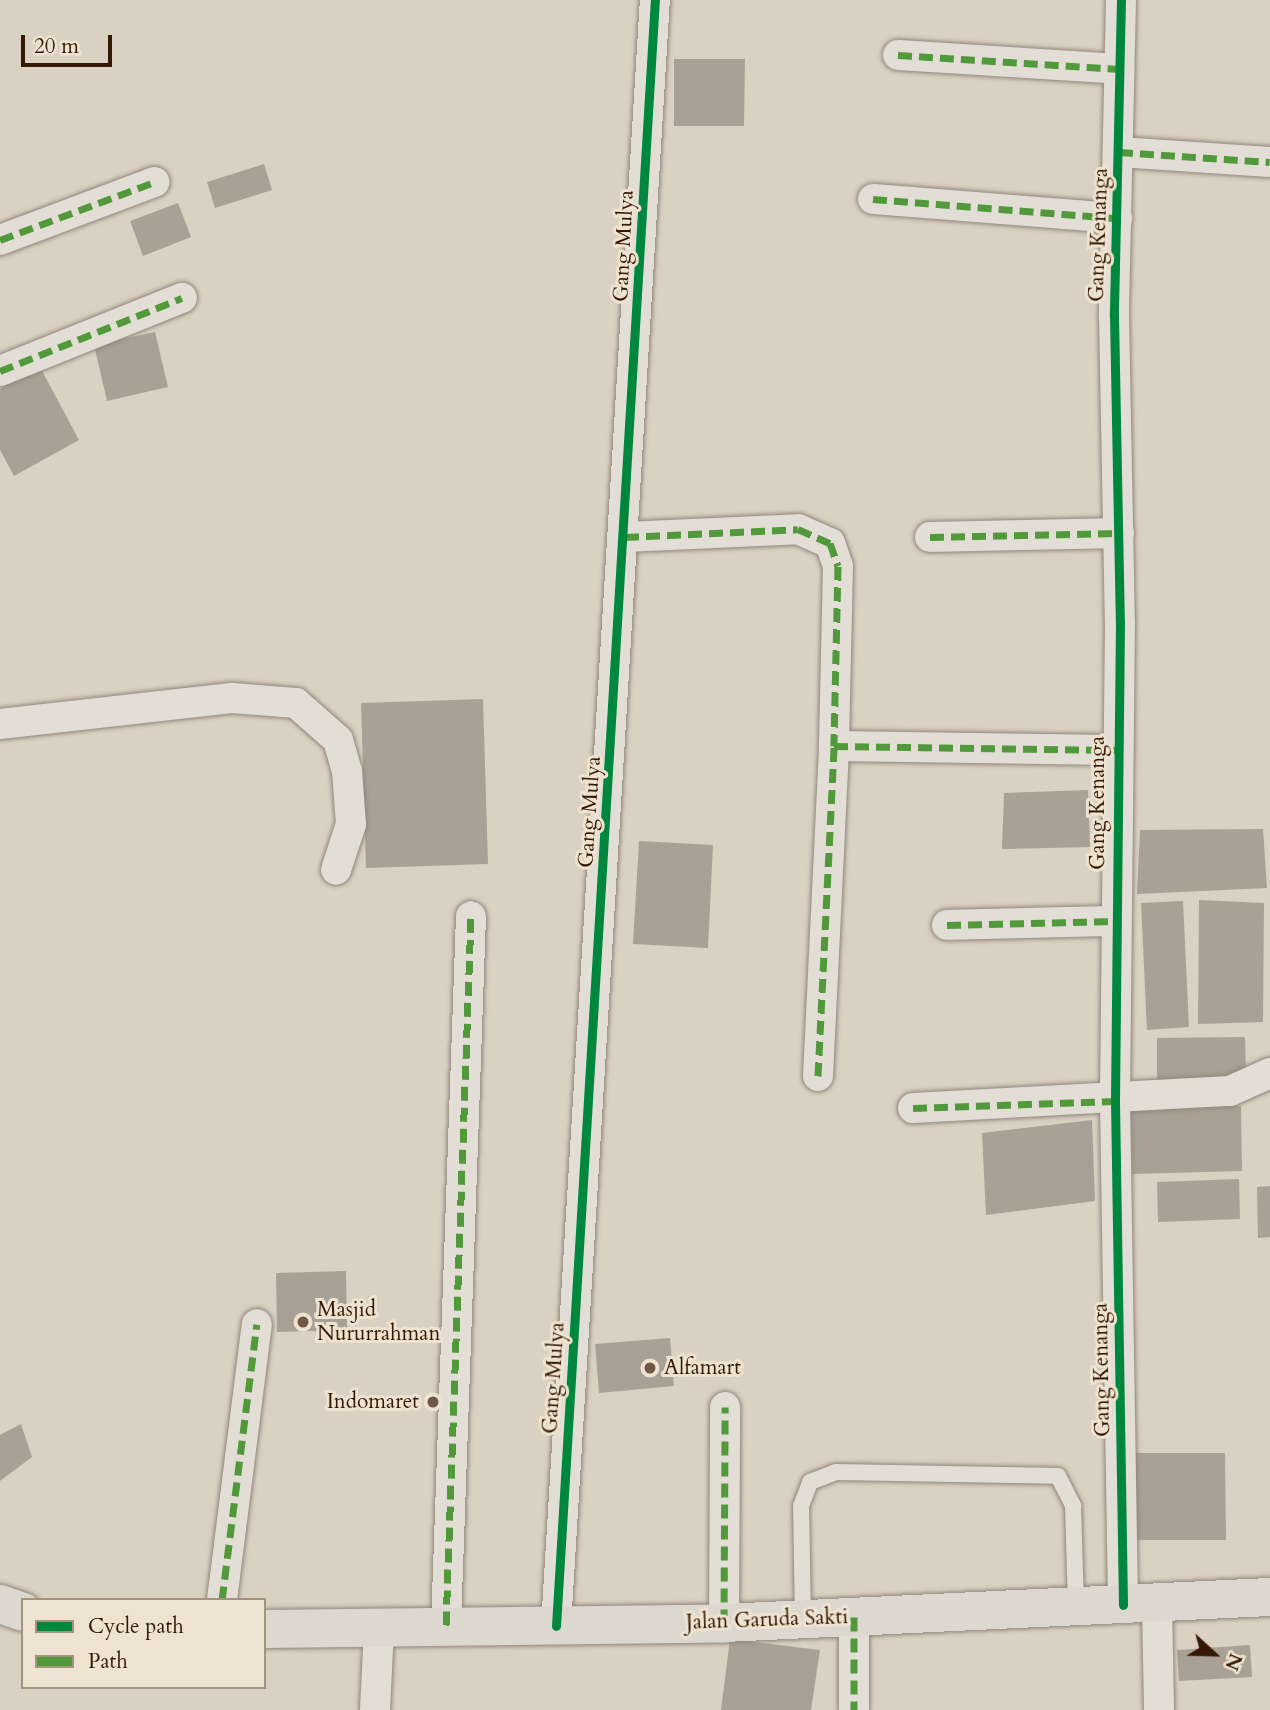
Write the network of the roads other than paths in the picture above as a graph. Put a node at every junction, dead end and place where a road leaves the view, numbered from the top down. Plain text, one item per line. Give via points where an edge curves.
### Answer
1 (655, 0) edge
2 (1121, 0) edge
3 (898, 55) dead end
4 (1120, 69) junction
5 (1119, 152) junction
6 (1270, 162) edge
7 (154, 182) dead end
8 (873, 199) dead end
9 (1117, 218) junction
10 (0, 240) edge
11 (182, 298) dead end
12 (0, 371) edge
13 (1119, 533) junction
14 (625, 537) junction
15 (930, 537) dead end
16 (0, 724) edge
17 (834, 746) junction
18 (1115, 750) junction
19 (335, 870) dead end
20 (471, 916) dead end
21 (1115, 921) junction
22 (947, 925) dead end
23 (1270, 1073) edge
24 (818, 1076) dead end
25 (1115, 1101) junction
26 (913, 1108) dead end
27 (257, 1324) dead end
28 (725, 1407) dead end
29 (1270, 1597) edge
30 (222, 1598) edge
31 (0, 1604) edge
32 (1140, 1605) junction
33 (1076, 1607) junction
34 (21, 1611) edge
35 (853, 1617) junction
36 (803, 1619) junction
37 (724, 1623) junction
38 (446, 1625) junction
39 (556, 1626) junction
40 (379, 1627) junction
41 (266, 1629) edge
42 (375, 1710) edge
43 (854, 1710) edge
44 (1159, 1710) edge

1 - 14 street, Gang Mulya
2 - 4 street, Gang Kenanga
3 - 4 street
4 - 5 street, Gang Kenanga
5 - 6 street
5 - 9 street, Gang Kenanga
7 - 10 street
8 - 9 street
9 - 13 street, Gang Kenanga
11 - 12 street
13 - 15 street
13 - 18 street, Gang Kenanga
14 - 17 street via 798,529 830,543 838,566
14 - 39 street, Gang Mulya
16 - 19 street via 232,698 296,703 338,740 347,771 351,824
17 - 18 street
17 - 24 street
18 - 21 street, Gang Kenanga
20 - 38 street
21 - 22 street
21 - 25 street, Gang Kenanga
23 - 25 street via 1230,1091
25 - 26 street
25 - 32 street, Gang Kenanga
27 - 30 street
28 - 37 street
29 - 32 highway, Jalan Garuda Sakti
31 - 34 highway
32 - 33 highway, Jalan Garuda Sakti
32 - 44 street, Gang Kenanga
33 - 35 highway, Jalan Garuda Sakti
33 - 36 lane via 1073,1506 1058,1476 836,1472 810,1482 800,1506
35 - 36 highway, Jalan Garuda Sakti
35 - 43 street
36 - 37 highway, Jalan Garuda Sakti
37 - 39 highway, Jalan Garuda Sakti
38 - 39 highway, Jalan Garuda Sakti
38 - 40 highway, Jalan Garuda Sakti
40 - 41 highway, Jalan Garuda Sakti
40 - 42 street

